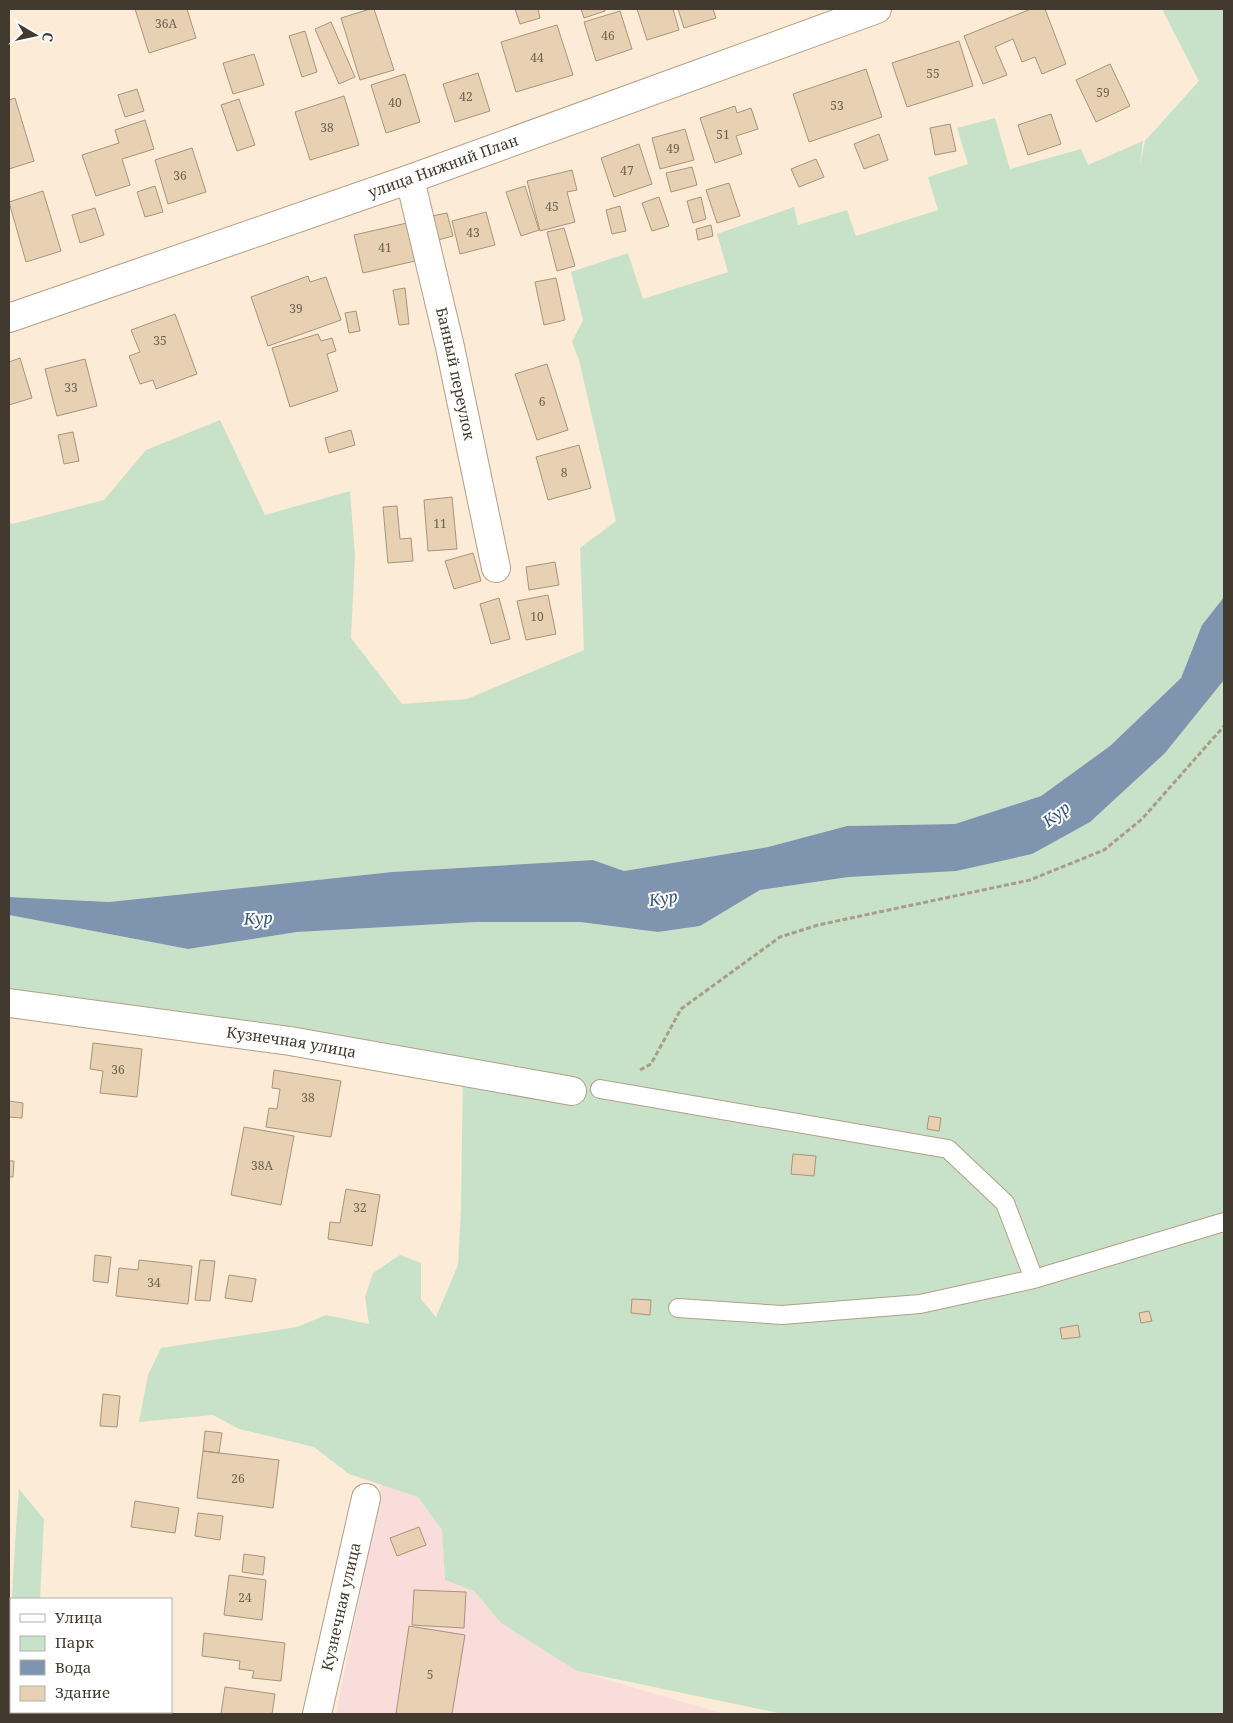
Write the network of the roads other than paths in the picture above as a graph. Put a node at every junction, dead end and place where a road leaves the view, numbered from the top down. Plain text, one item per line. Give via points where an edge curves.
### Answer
1 (876, 9) edge
2 (410, 180) junction
3 (9, 318) edge
4 (496, 568) dead end
5 (9, 1002) edge
6 (600, 1089) road end
7 (572, 1091) dead end
8 (1224, 1222) edge
9 (1034, 1279) junction
10 (678, 1308) dead end
11 (366, 1498) dead end
12 (317, 1714) edge

1 - 2 street, улица Нижний План
2 - 3 street, улица Нижний План
2 - 4 street, Банный переулок via 450,347
5 - 7 street, Кузнечная улица via 290,1040
6 - 9 lane via 948,1149 1005,1203
8 - 9 lane
9 - 10 lane via 920,1304 782,1315
11 - 12 street, Кузнечная улица

